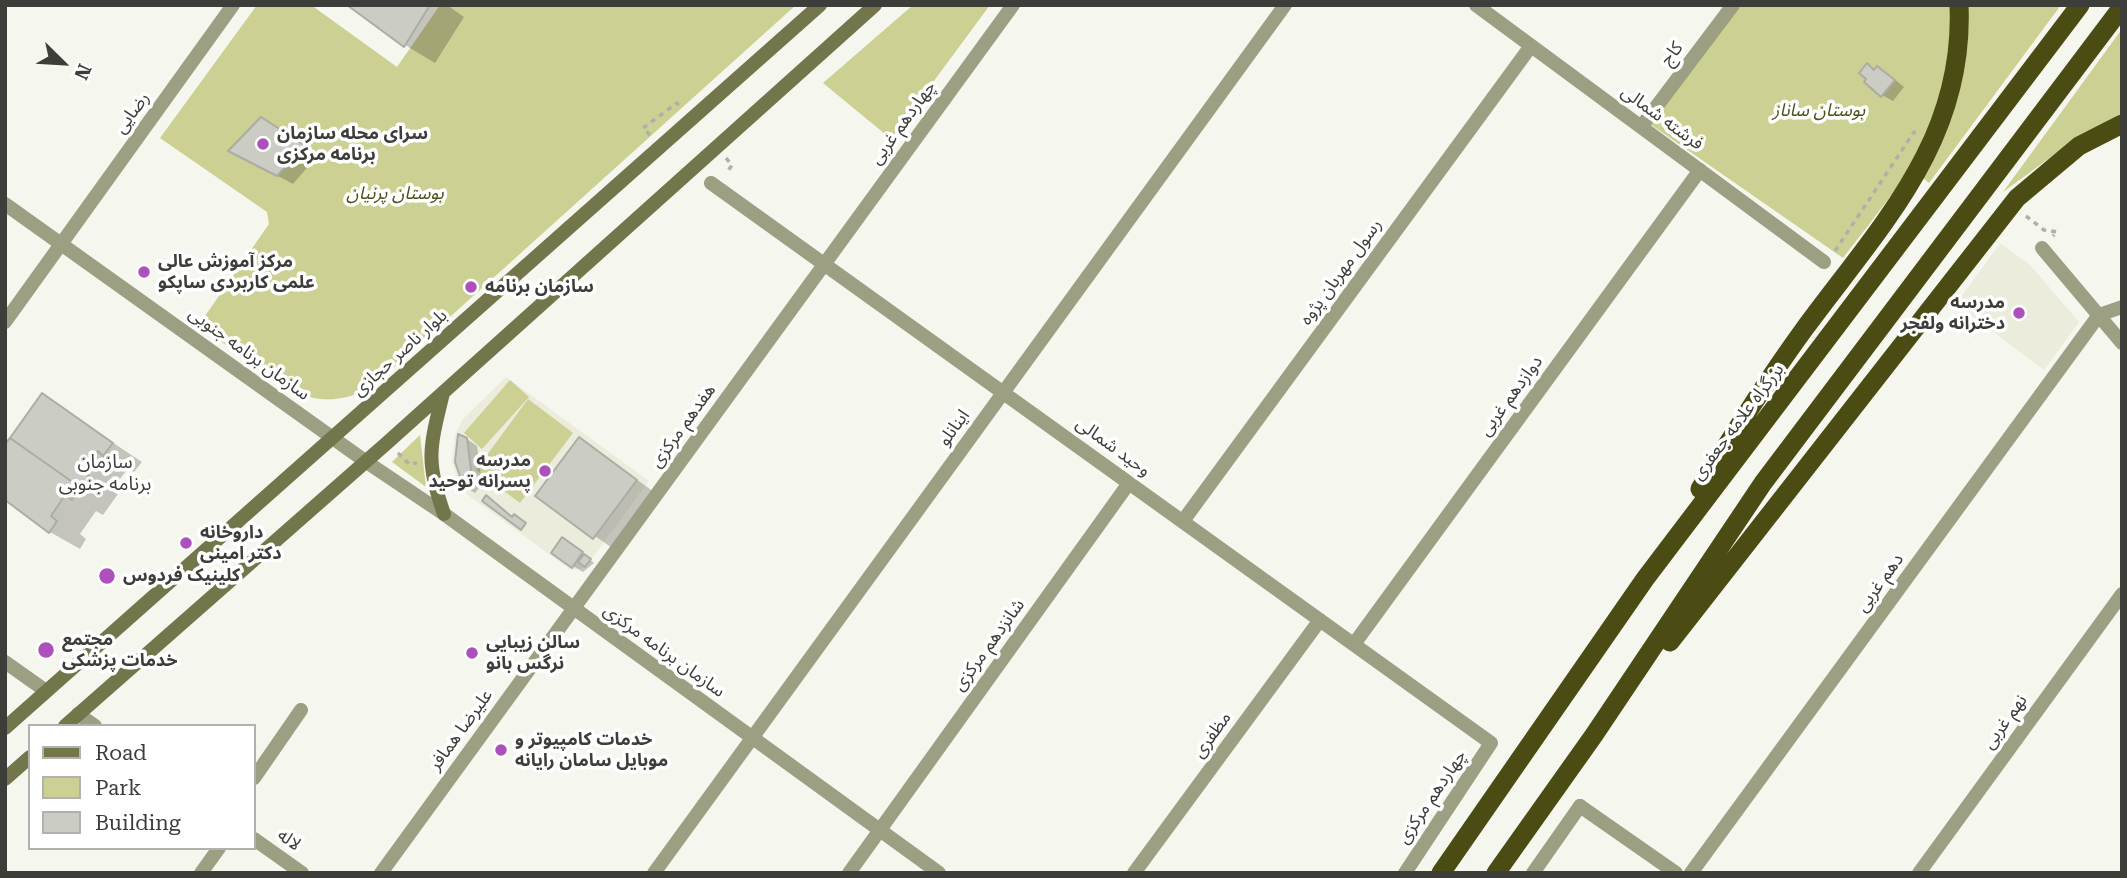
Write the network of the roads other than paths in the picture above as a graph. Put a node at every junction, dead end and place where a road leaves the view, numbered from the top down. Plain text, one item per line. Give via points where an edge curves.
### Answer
1 (233, 5) edge
2 (820, 5) edge
3 (875, 5) edge
4 (1013, 5) edge
5 (1285, 5) edge
6 (1476, 5) edge
7 (1733, 5) edge
8 (1959, 5) edge
9 (2080, 5) edge
10 (2122, 7) edge
11 (1531, 46) junction
12 (2122, 124) edge
13 (1641, 127) junction
14 (1700, 170) junction
15 (711, 183) dead end
16 (5, 204) edge
17 (61, 244) junction
18 (2042, 248) dead end
19 (1828, 259) road end
20 (824, 264) junction
21 (2122, 307) edge
22 (2099, 316) junction
23 (2122, 318) edge
24 (5, 322) edge
25 (2122, 343) edge
26 (443, 393) junction
27 (1003, 393) junction
28 (334, 439) junction
29 (365, 461) junction
30 (1129, 483) junction
31 (444, 514) junction
32 (1183, 521) junction
33 (1645, 579) junction
34 (2122, 594) edge
35 (573, 610) junction
36 (1320, 620) junction
37 (1354, 644) junction
38 (5, 662) edge
39 (47, 691) junction
40 (301, 710) dead end
41 (78, 714) junction
42 (67, 724) edge
43 (92, 724) edge
44 (5, 728) edge
45 (1594, 735) junction
46 (752, 738) junction
47 (1491, 743) joint
48 (28, 759) edge
49 (256, 775) edge
50 (5, 779) edge
51 (880, 830) junction
52 (256, 840) edge
53 (218, 850) edge
54 (201, 873) edge
55 (302, 873) edge
56 (381, 873) edge
57 (654, 873) edge
58 (849, 873) edge
59 (939, 873) edge
60 (1134, 873) edge
61 (1405, 873) edge
62 (1441, 873) edge
63 (1496, 873) edge
64 (1533, 873) edge
65 (1676, 873) edge
66 (1691, 873) edge
67 (1919, 873) edge

1 - 17 street, رضایی
2 - 28 main road, بلوار ناصر حجازی
3 - 26 main road
4 - 20 street, چهاردهم غربی
5 - 27 street, اینانلو
6 - 11 street, فرشته شمالی
7 - 13 street, کاج
8 - 33 highway via 1954,80 1929,155 1756,396
9 - 33 highway, بزرگراه علامه جعفری
10 - 45 highway via 1763,483
11 - 13 street, فرشته شمالی
11 - 32 street, رسول مهربان پژوه
12 - 45 highway via 2078,146 2017,198
13 - 14 street, فرشته شمالی
14 - 19 street, فرشته شمالی
14 - 37 street, دوازدهم غربی
15 - 20 street, وحید شمالی
16 - 17 street, سازمان برنامه جنوبی
17 - 24 street, رضایی
17 - 28 street, سازمان برنامه جنوبی
18 - 22 street
20 - 27 street, وحید شمالی
20 - 35 street, هفدهم مرکزی
21 - 22 street
22 - 23 street
22 - 25 street
22 - 66 street, دهم غربی
26 - 29 main road
26 - 31 main road via 429,462
27 - 30 street, وحید شمالی
27 - 46 street, اینانلو
28 - 29 street, سازمان برنامه جنوبی
28 - 39 main road, بلوار ناصر حجازی
29 - 31 street, سازمان برنامه مرکزی
29 - 41 main road
30 - 32 street, وحید شمالی
30 - 51 street, شانزدهم مرکزی
31 - 35 street, سازمان برنامه مرکزی
32 - 36 street, وحید شمالی
33 - 62 highway, بزرگراه علامه جعفری
34 - 67 street, نهم غربی
35 - 46 street, سازمان برنامه مرکزی
35 - 56 street, علیرضا همافر
36 - 37 street, وحید شمالی
36 - 60 street, مظفری
37 - 47 street, وحید شمالی
38 - 39 street
39 - 44 main road, بلوار ناصر حجازی
40 - 49 street
41 - 42 main road
41 - 43 street
45 - 63 highway
46 - 51 street, سازمان برنامه مرکزی
46 - 57 street, اینانلو
47 - 61 street, چهاردهم مرکزی
48 - 50 main road
51 - 58 street, شانزدهم مرکزی
51 - 59 street, سازمان برنامه مرکزی
52 - 55 street, لاله
53 - 54 street
64 - 65 street via 1580,806

